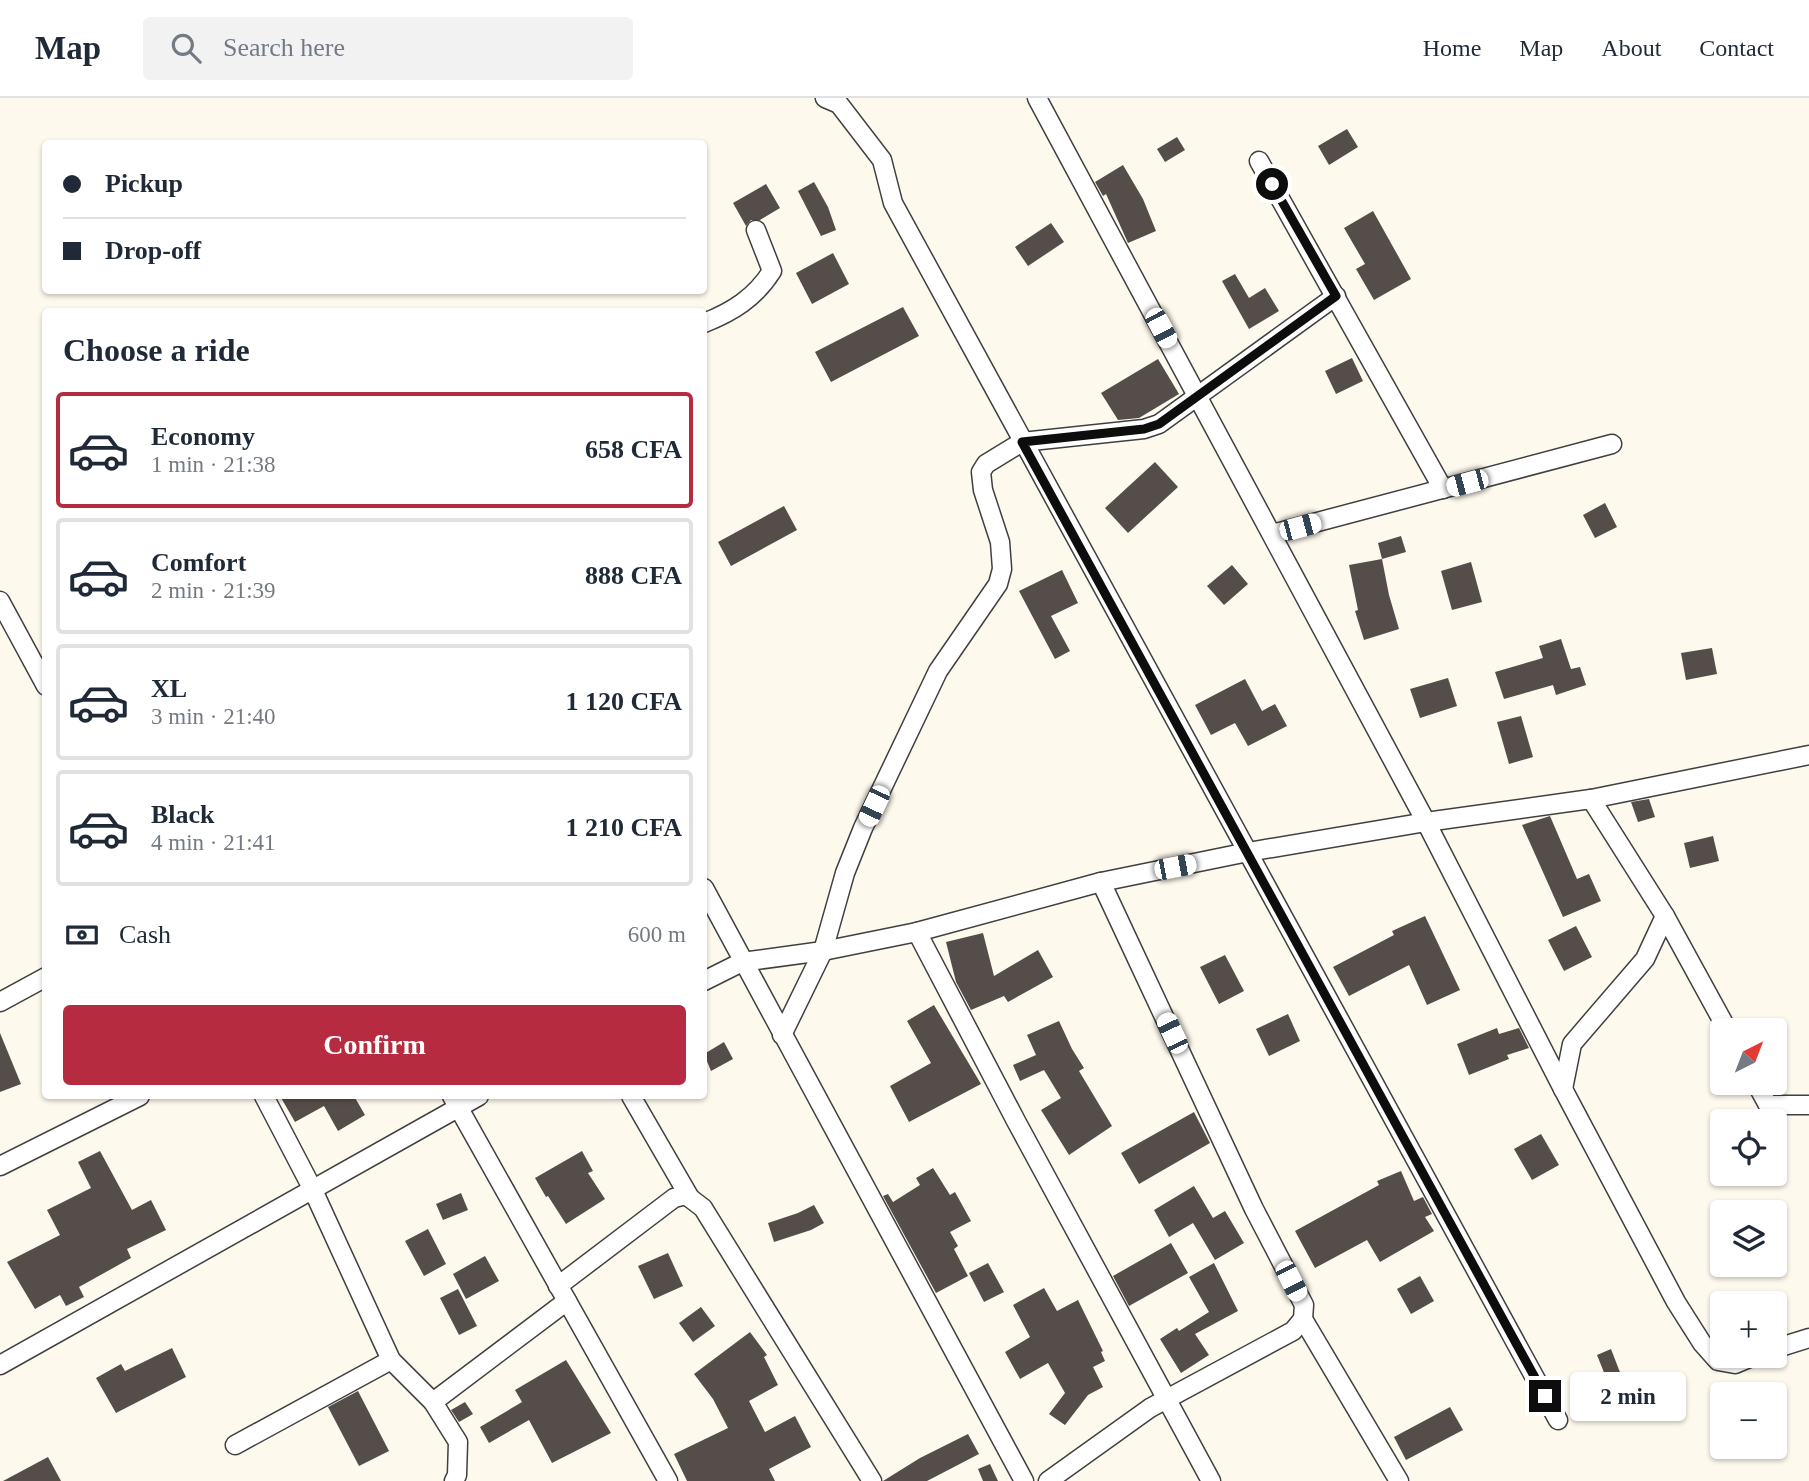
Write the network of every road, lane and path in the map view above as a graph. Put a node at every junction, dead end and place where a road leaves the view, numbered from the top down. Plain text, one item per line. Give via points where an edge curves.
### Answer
1 (1037, 98) edge
2 (834, 100) edge
3 (1259, 162) dead end
4 (756, 230) dead end
5 (1336, 296) junction
6 (707, 322) edge
7 (1198, 398) junction
8 (1022, 442) junction
9 (1612, 444) dead end
10 (1443, 489) junction
11 (1272, 534) junction
12 (1, 606) edge
13 (42, 679) edge
14 (1809, 755) edge
15 (1591, 799) junction
16 (1426, 822) junction
17 (1248, 852) junction
18 (1101, 882) junction
19 (707, 894) edge
20 (1665, 916) junction
21 (917, 932) junction
22 (823, 951) junction
23 (742, 962) junction
24 (42, 979) edge
25 (707, 980) edge
26 (0, 1002) edge
27 (1721, 1018) edge
28 (782, 1035) junction
29 (1563, 1089) junction
30 (1763, 1096) edge
31 (134, 1099) edge
32 (266, 1099) edge
33 (633, 1099) edge
34 (455, 1101) edge
35 (1809, 1105) edge
36 (0, 1166) edge
37 (312, 1188) junction
38 (691, 1198) junction
39 (562, 1293) junction
40 (1303, 1319) junction
41 (1809, 1338) edge
42 (1787, 1345) edge
43 (1710, 1352) edge
44 (391, 1360) junction
45 (0, 1365) edge
46 (1166, 1399) junction
47 (433, 1402) junction
48 (1558, 1420) dead end
49 (234, 1445) dead end
50 (454, 1481) edge
51 (668, 1481) edge
52 (872, 1481) edge
53 (1024, 1481) edge
54 (1048, 1481) edge
55 (1211, 1481) edge
56 (1399, 1481) edge

1 - 7 street
2 - 8 street via 882,160 893,203
3 - 5 street
4 - 6 street via 772,271 761,288 730,313
5 - 7 street
5 - 10 street
7 - 8 street via 1144,429
7 - 11 street
8 - 17 street
8 - 22 street via 986,464 981,472 1000,542 998,584 938,671 863,828
9 - 10 street
10 - 11 street
11 - 16 street
12 - 13 street
14 - 15 street
15 - 16 street
15 - 20 street
16 - 17 street
16 - 29 street
17 - 18 street
17 - 48 street
18 - 21 street
18 - 40 street via 1254,1209 1304,1305
19 - 23 street
20 - 27 street
20 - 29 street via 1645,959 1572,1044
21 - 22 street
21 - 46 street
22 - 23 street
22 - 28 street
23 - 25 street
23 - 28 street
24 - 26 street
28 - 53 street
29 - 43 street via 1675,1302
30 - 35 street via 1768,1105
31 - 36 street
32 - 37 street
33 - 38 street
34 - 37 street
34 - 39 street
37 - 44 street
37 - 45 street
38 - 39 street via 674,1198
38 - 52 street via 703,1208
39 - 47 street
39 - 51 street
40 - 46 street via 1293,1331
40 - 56 street
41 - 42 street
44 - 47 street
44 - 49 street
46 - 54 street
46 - 55 street
47 - 50 street via 458,1442

